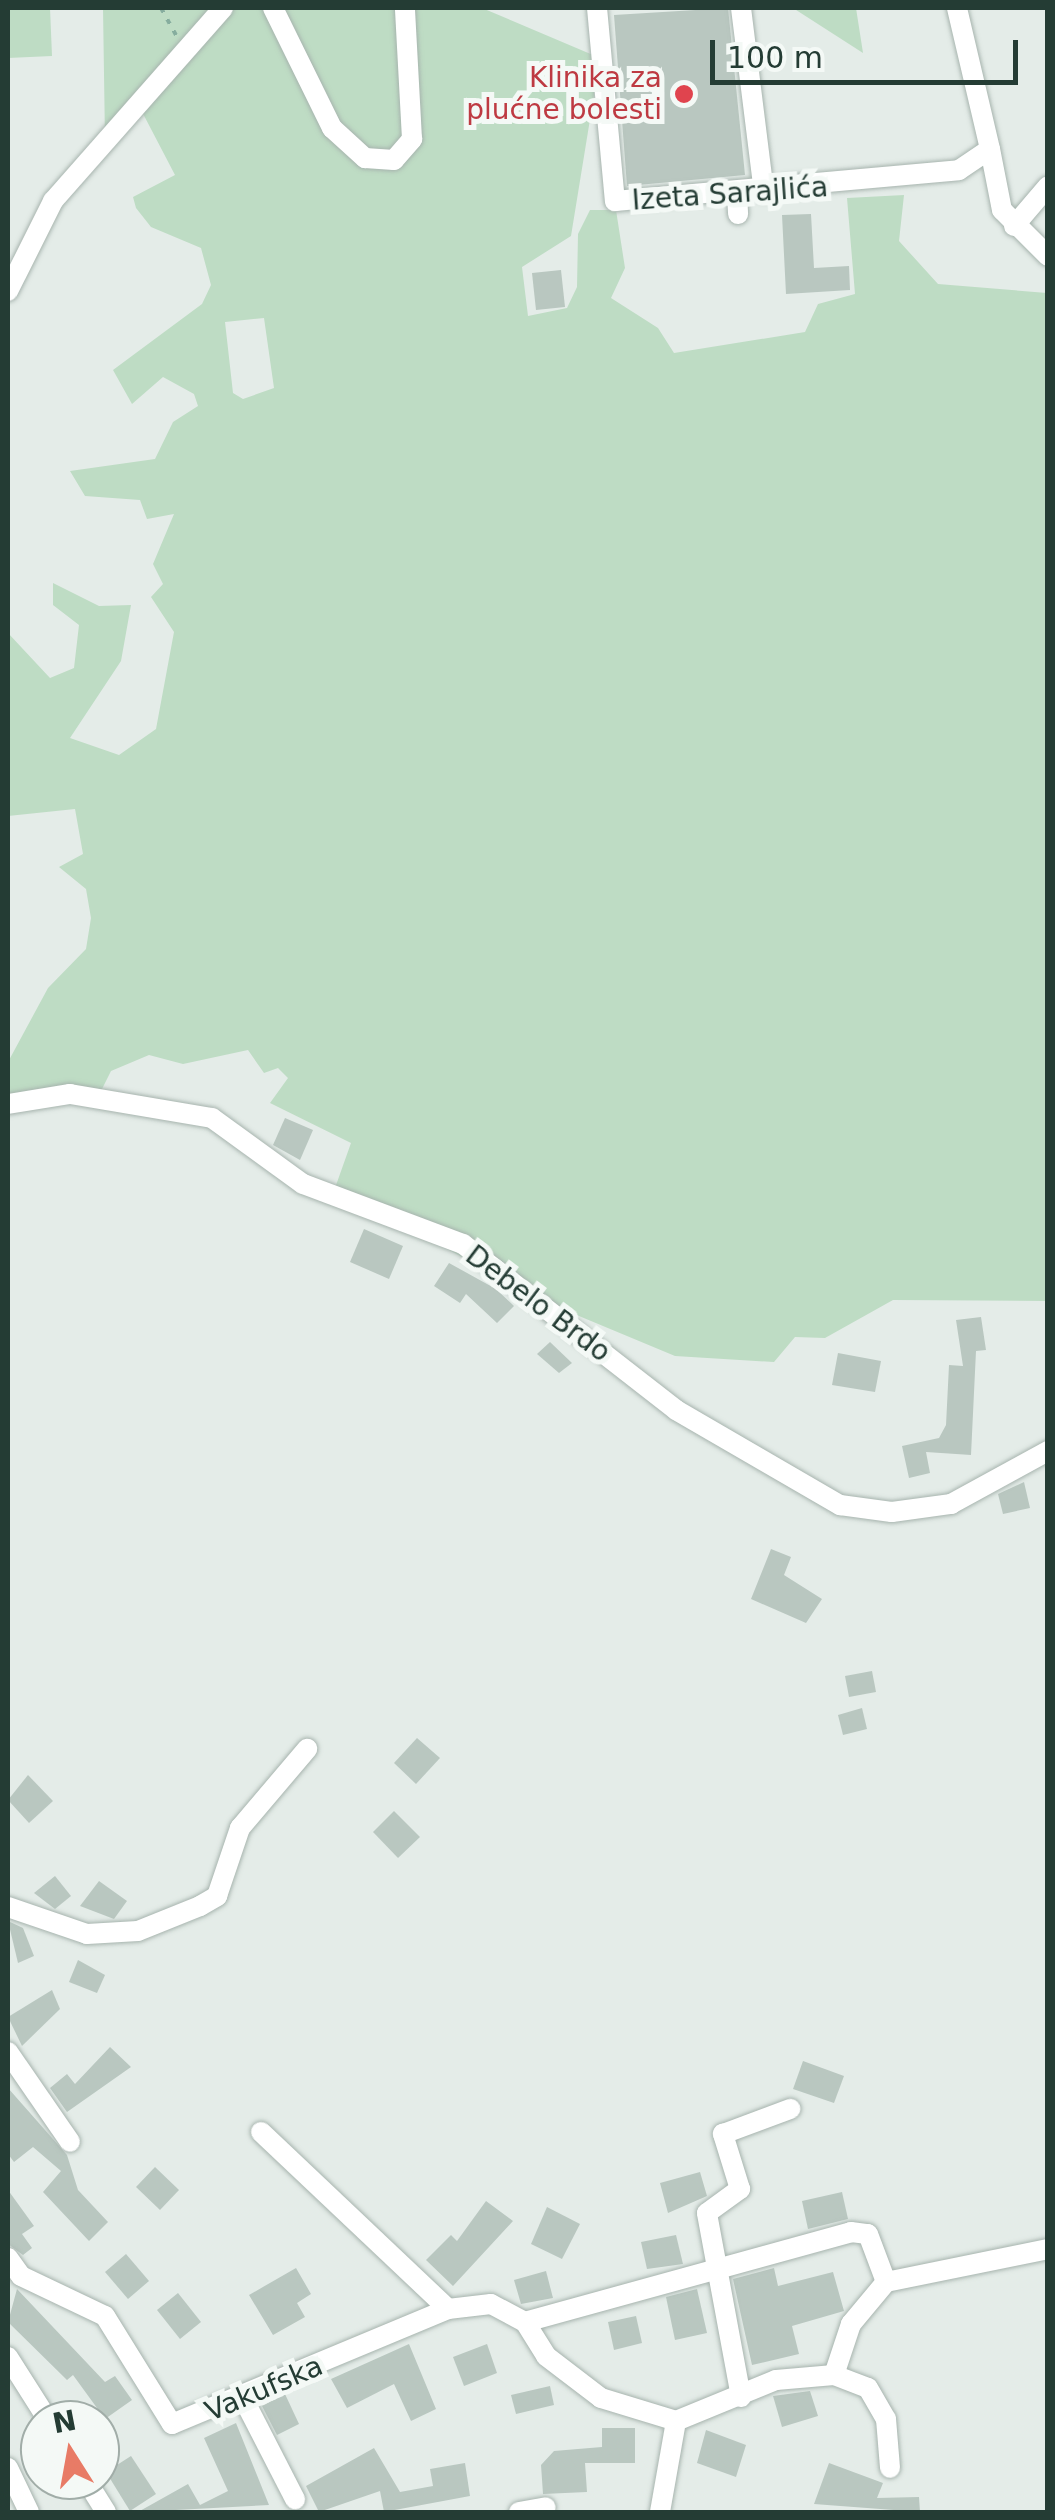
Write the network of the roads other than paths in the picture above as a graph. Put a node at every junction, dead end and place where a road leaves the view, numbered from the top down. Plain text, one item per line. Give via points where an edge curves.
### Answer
1 (222, 8) edge
2 (273, 8) edge
3 (406, 8) edge
4 (597, 8) edge
5 (741, 8) edge
6 (957, 8) edge
7 (990, 149) junction
8 (1048, 186) edge
9 (764, 192) junction
10 (626, 200) junction
11 (630, 223) dead end
12 (1014, 226) junction
13 (1048, 256) edge
14 (8, 292) edge
15 (8, 1104) edge
16 (1048, 1451) edge
17 (307, 1749) dead end
18 (8, 1907) edge
19 (8, 2052) edge
20 (790, 2109) dead end
21 (261, 2132) dead end
22 (70, 2142) dead end
23 (1048, 2249) edge
24 (8, 2258) edge
25 (716, 2269) junction
26 (886, 2282) junction
27 (448, 2309) junction
28 (525, 2322) junction
29 (8, 2357) edge
30 (834, 2375) junction
31 (741, 2396) junction
32 (243, 2398) junction
33 (35, 2400) edge
34 (676, 2421) junction
35 (8, 2468) edge
36 (890, 2468) dead end
37 (296, 2499) dead end
38 (546, 2507) dead end
39 (28, 2512) edge
40 (519, 2512) edge
41 (660, 2512) edge

1 - 14 street via 53,201
2 - 3 street via 332,128 365,158 394,160 412,139
4 - 10 street, Izeta Sarajlića via 603,140 616,201
5 - 9 street
6 - 7 street
7 - 9 street, Izeta Sarajlića via 959,170
7 - 12 street via 1002,210
8 - 12 street
9 - 10 street, Izeta Sarajlića via 738,204
10 - 11 street
12 - 13 street
15 - 16 street, Debelo Brdo via 70,1094 212,1118 303,1184 463,1244 676,1410 840,1505 892,1512 951,1504
17 - 18 street via 240,1828 217,1896 200,1906 138,1930 87,1934
19 - 22 street
20 - 25 street via 723,2134 740,2189 707,2213
21 - 27 street
23 - 26 street
24 - 32 street, Vakufska via 21,2276 104,2316 172,2424
25 - 26 street via 851,2232 868,2234
25 - 28 street
25 - 31 street
26 - 30 street via 850,2324
27 - 28 street, Vakufska via 491,2304
27 - 32 street, Vakufska
28 - 34 street via 546,2356 600,2398
29 - 33 street
30 - 31 street via 776,2380
30 - 36 street via 868,2388 886,2419
31 - 34 street
32 - 37 street
34 - 41 street
35 - 39 street
38 - 40 street

